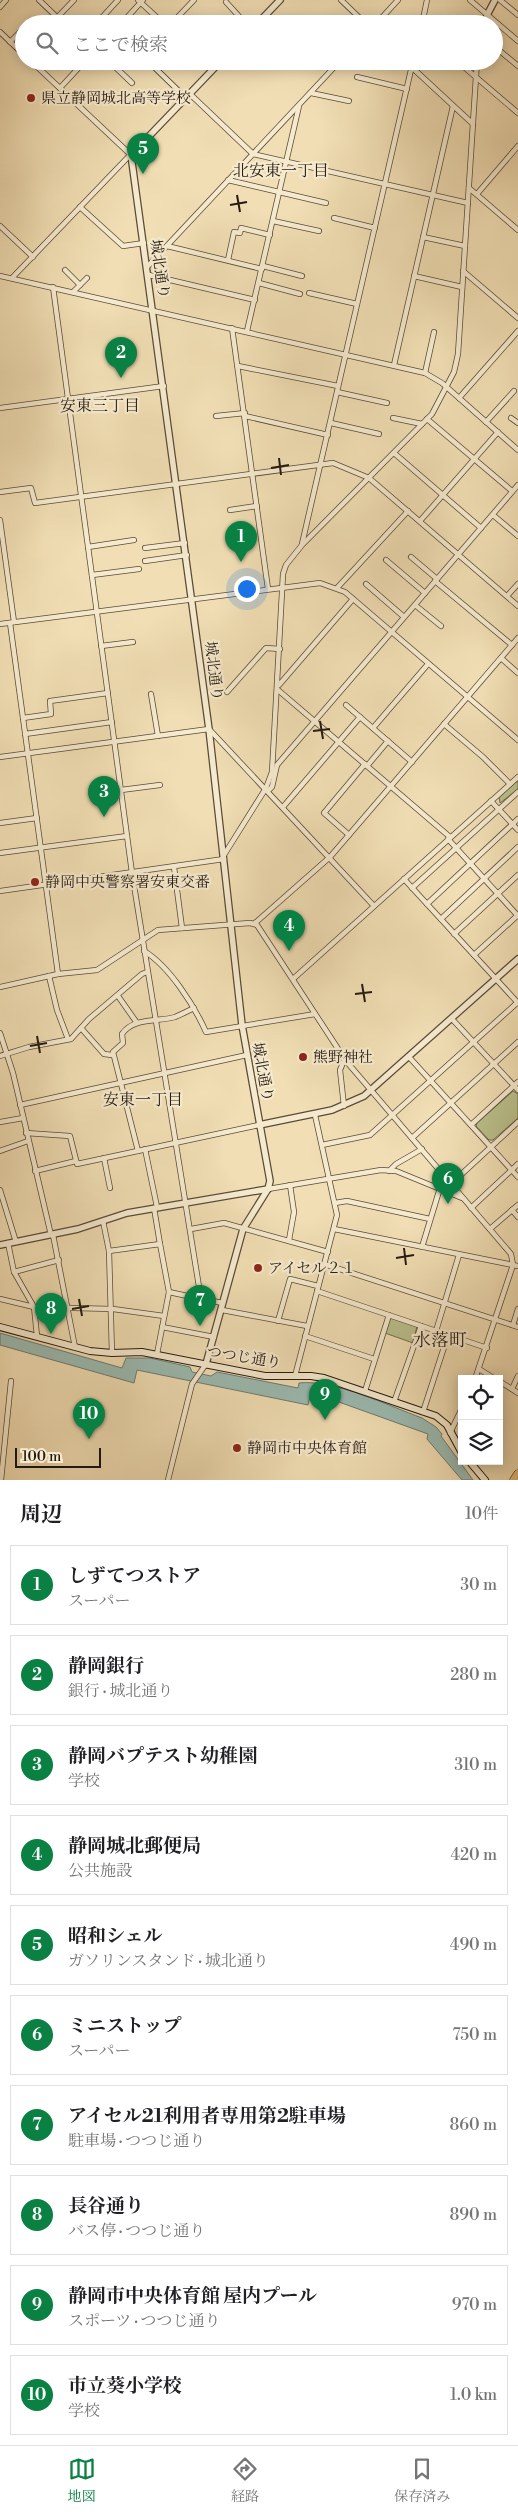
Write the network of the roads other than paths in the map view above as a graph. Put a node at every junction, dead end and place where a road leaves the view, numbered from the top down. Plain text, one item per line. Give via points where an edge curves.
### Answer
1 (6, 0) edge
2 (39, 0) edge
3 (74, 0) edge
4 (118, 0) edge
5 (194, 0) edge
6 (280, 0) edge
7 (341, 0) edge
8 (398, 0) edge
9 (427, 0) edge
10 (470, 0) edge
11 (495, 0) edge
12 (500, 0) edge
13 (141, 1) edge
14 (226, 2) dead end
15 (0, 7) edge
16 (55, 15) edge
17 (59, 15) edge
18 (104, 15) edge
19 (129, 15) edge
20 (155, 15) edge
21 (180, 15) edge
22 (238, 15) edge
23 (266, 15) edge
24 (357, 15) edge
25 (384, 15) edge
26 (424, 15) edge
27 (487, 15) joint
28 (518, 15) edge
29 (503, 28) edge
30 (0, 32) edge
31 (15, 37) edge
32 (518, 41) edge
33 (10, 42) junction
34 (15, 46) edge
35 (503, 54) edge
36 (518, 66) edge
37 (41, 70) edge
38 (77, 70) edge
39 (118, 70) edge
40 (158, 70) edge
41 (212, 70) edge
42 (332, 70) edge
43 (411, 70) edge
44 (415, 70) edge
45 (466, 70) edge
46 (476, 70) edge
47 (357, 77) dead end
48 (475, 78) junction
49 (132, 83) dead end
50 (60, 88) junction
51 (407, 89) junction
52 (311, 93) junction
53 (188, 96) junction
54 (349, 101) dead end
55 (300, 104) junction
56 (452, 106) junction
57 (518, 113) edge
58 (472, 124) junction
59 (518, 146) edge
60 (253, 154) junction
61 (131, 155) junction
62 (287, 162) junction
63 (228, 180) junction
64 (385, 184) junction
65 (469, 188) junction
66 (280, 193) junction
67 (477, 194) junction
68 (433, 195) junction
69 (326, 202) dead end
70 (468, 203) junction
71 (80, 207) junction
72 (334, 218) dead end
73 (274, 221) junction
74 (0, 226) edge
75 (375, 228) junction
76 (518, 230) edge
77 (319, 231) dead end
78 (270, 235) junction
79 (423, 238) junction
80 (144, 243) junction
81 (167, 246) junction
82 (465, 246) junction
83 (33, 257) junction
84 (228, 260) junction
85 (148, 266) junction
86 (262, 268) junction
87 (65, 270) dead end
88 (463, 271) junction
89 (149, 275) junction
90 (0, 276) edge
91 (302, 276) dead end
92 (414, 276) junction
93 (12, 278) junction
94 (87, 278) dead end
95 (259, 283) junction
96 (80, 284) junction
97 (53, 287) junction
98 (462, 287) junction
99 (73, 292) junction
100 (309, 293) dead end
101 (300, 294) dead end
102 (255, 300) junction
103 (357, 304) junction
104 (154, 310) junction
105 (518, 318) edge
106 (232, 328) junction
107 (247, 331) junction
108 (518, 331) edge
109 (434, 332) dead end
110 (516, 337) edge
111 (346, 353) junction
112 (394, 365) junction
113 (238, 366) junction
114 (425, 373) junction
115 (164, 386) junction
116 (446, 387) junction
117 (338, 389) junction
118 (514, 391) dead end
119 (459, 398) junction
120 (68, 399) junction
121 (387, 403) dead end
122 (0, 408) edge
123 (245, 415) junction
124 (216, 416) dead end
125 (393, 418) dead end
126 (511, 418) dead end
127 (427, 419) junction
128 (486, 422) junction
129 (330, 423) junction
130 (518, 423) edge
131 (422, 424) junction
132 (498, 432) junction
133 (379, 434) dead end
134 (328, 435) junction
135 (518, 450) edge
136 (394, 453) junction
137 (474, 459) junction
138 (322, 464) junction
139 (252, 474) junction
140 (370, 478) junction
141 (177, 484) junction
142 (518, 484) edge
143 (512, 491) junction
144 (0, 492) edge
145 (443, 495) junction
146 (81, 496) junction
147 (256, 506) junction
148 (230, 510) dead end
149 (408, 511) junction
150 (492, 514) junction
151 (0, 520) edge
152 (420, 521) junction
153 (481, 528) junction
154 (518, 536) edge
155 (134, 540) dead end
156 (185, 543) junction
157 (302, 545) junction
158 (88, 546) junction
159 (145, 548) dead end
160 (458, 554) junction
161 (187, 555) junction
162 (411, 557) dead end
163 (386, 560) dead end
164 (145, 561) dead end
165 (139, 569) dead end
166 (92, 575) junction
167 (436, 580) junction
168 (366, 584) dead end
169 (518, 584) edge
170 (283, 586) junction
171 (336, 588) junction
172 (268, 589) junction
173 (425, 593) junction
174 (507, 596) junction
175 (192, 598) junction
176 (353, 598) junction
177 (415, 605) junction
178 (518, 606) edge
179 (96, 612) junction
180 (404, 617) junction
181 (12, 622) junction
182 (0, 624) edge
183 (441, 626) dead end
184 (392, 632) junction
185 (518, 638) edge
186 (133, 642) dead end
187 (512, 645) junction
188 (101, 646) junction
189 (280, 649) junction
190 (501, 658) junction
191 (428, 664) junction
192 (518, 673) edge
193 (278, 688) junction
194 (227, 692) dead end
195 (108, 693) junction
196 (151, 694) dead end
197 (468, 697) junction
198 (346, 705) dead end
199 (360, 717) junction
200 (23, 718) junction
201 (315, 721) junction
202 (112, 722) junction
203 (444, 724) junction
204 (373, 728) junction
205 (209, 729) junction
206 (25, 734) junction
207 (158, 736) junction
208 (518, 740) edge
209 (388, 741) junction
210 (114, 742) junction
211 (339, 742) junction
212 (28, 754) junction
213 (0, 758) edge
214 (412, 762) junction
215 (366, 765) junction
216 (518, 778) edge
217 (510, 784) junction
218 (160, 785) dead end
219 (391, 786) junction
220 (121, 790) junction
221 (267, 790) junction
222 (518, 792) edge
223 (491, 801) junction
224 (283, 807) junction
225 (499, 809) junction
226 (37, 818) junction
227 (518, 819) edge
228 (0, 822) edge
229 (513, 824) junction
230 (518, 830) edge
231 (349, 835) junction
232 (127, 836) junction
233 (449, 838) junction
234 (41, 847) junction
235 (518, 847) edge
236 (456, 849) junction
237 (0, 853) edge
238 (224, 857) junction
239 (330, 857) junction
240 (470, 864) junction
241 (174, 867) junction
242 (132, 873) junction
243 (518, 876) edge
244 (404, 879) junction
245 (484, 879) junction
246 (46, 884) junction
247 (412, 888) junction
248 (0, 891) edge
249 (498, 894) junction
250 (427, 904) junction
251 (374, 906) junction
252 (518, 916) edge
253 (440, 919) junction
254 (255, 923) junction
255 (232, 924) junction
256 (182, 928) junction
257 (454, 934) junction
258 (142, 939) junction
259 (144, 951) junction
260 (474, 955) junction
261 (518, 959) edge
262 (147, 972) junction
263 (58, 974) junction
264 (49, 976) junction
265 (496, 978) junction
266 (293, 979) junction
267 (0, 988) edge
268 (118, 996) junction
269 (518, 1002) edge
270 (194, 1008) junction
271 (315, 1014) junction
272 (452, 1019) junction
273 (155, 1020) junction
274 (137, 1023) junction
275 (242, 1025) junction
276 (81, 1028) junction
277 (0, 1033) edge
278 (68, 1039) junction
279 (473, 1042) junction
280 (518, 1042) edge
281 (7, 1054) junction
282 (112, 1055) junction
283 (247, 1055) junction
284 (0, 1056) edge
285 (344, 1058) junction
286 (409, 1058) junction
287 (494, 1064) junction
288 (164, 1073) junction
289 (430, 1081) junction
290 (121, 1082) junction
291 (517, 1086) edge
292 (372, 1091) junction
293 (450, 1103) junction
294 (20, 1105) junction
295 (344, 1106) junction
296 (315, 1115) junction
297 (393, 1116) junction
298 (23, 1118) junction
299 (0, 1122) edge
300 (518, 1122) edge
301 (260, 1125) junction
302 (471, 1125) junction
303 (26, 1133) junction
304 (412, 1138) junction
305 (28, 1141) junction
306 (175, 1142) junction
307 (322, 1145) junction
308 (491, 1147) junction
309 (145, 1149) junction
310 (422, 1149) junction
311 (0, 1151) edge
312 (138, 1151) junction
313 (104, 1158) junction
314 (76, 1161) junction
315 (518, 1164) edge
316 (512, 1170) junction
317 (35, 1171) junction
318 (389, 1171) junction
319 (518, 1177) edge
320 (329, 1179) junction
321 (452, 1183) junction
322 (290, 1186) junction
323 (110, 1188) dead end
324 (440, 1188) junction
325 (0, 1190) edge
326 (268, 1190) junction
327 (464, 1199) junction
328 (185, 1202) junction
329 (335, 1203) junction
330 (518, 1205) edge
331 (156, 1207) junction
332 (471, 1208) junction
333 (512, 1210) junction
334 (518, 1217) edge
335 (430, 1219) junction
336 (102, 1221) junction
337 (191, 1229) junction
338 (243, 1229) junction
339 (334, 1229) junction
340 (490, 1229) junction
341 (52, 1235) junction
342 (289, 1240) junction
343 (16, 1242) junction
344 (8, 1243) junction
345 (160, 1244) junction
346 (0, 1245) edge
347 (422, 1247) junction
348 (109, 1251) junction
349 (328, 1252) junction
350 (459, 1255) junction
351 (59, 1260) junction
352 (518, 1261) edge
353 (324, 1264) junction
354 (515, 1266) edge
355 (14, 1272) junction
356 (318, 1289) junction
357 (169, 1292) junction
358 (0, 1299) edge
359 (202, 1299) junction
360 (223, 1303) junction
361 (445, 1303) junction
362 (34, 1307) junction
363 (113, 1309) junction
364 (518, 1309) edge
365 (69, 1310) junction
366 (222, 1310) junction
367 (389, 1315) junction
368 (164, 1316) junction
369 (495, 1319) junction
370 (278, 1321) junction
371 (0, 1326) edge
372 (307, 1326) junction
373 (421, 1326) junction
374 (515, 1326) edge
375 (162, 1327) junction
376 (436, 1331) junction
377 (448, 1335) junction
378 (37, 1336) junction
379 (305, 1336) junction
380 (214, 1337) junction
381 (75, 1347) junction
382 (486, 1348) junction
383 (112, 1353) junction
384 (157, 1354) junction
385 (374, 1360) junction
386 (204, 1366) junction
387 (479, 1369) junction
388 (477, 1375) edge
389 (489, 1375) edge
390 (295, 1376) junction
391 (518, 1376) edge
392 (10, 1380) dead end
393 (503, 1383) edge
394 (512, 1389) junction
395 (364, 1391) junction
396 (518, 1393) edge
397 (394, 1402) junction
398 (423, 1412) junction
399 (458, 1416) edge
400 (0, 1424) edge
401 (6, 1424) junction
402 (450, 1433) junction
403 (458, 1446) edge
404 (2, 1450) edge
405 (472, 1465) edge
406 (518, 1474) edge
407 (1, 1476) edge
408 (168, 1479) edge
409 (485, 1480) edge
410 (514, 1480) edge

1 - 15 street
2 - 16 street
3 - 17 street
4 - 18 street
5 - 21 street
6 - 23 street
7 - 24 street
8 - 25 street
9 - 26 street
10 - 27 street
11 - 27 street
12 - 28 street
13 - 19 street
13 - 20 street
14 - 22 street
29 - 32 street
30 - 33 street
31 - 33 street
33 - 34 street
35 - 36 street
37 - 50 street
38 - 50 street
39 - 49 street
40 - 53 street
41 - 53 street
42 - 52 street
43 - 51 street
44 - 56 street
45 - 48 street
46 - 48 street
47 - 51 street
48 - 57 street
48 - 58 street
50 - 61 street
51 - 64 street
52 - 54 street
52 - 55 street
53 - 60 street
53 - 61 street
55 - 60 street
55 - 62 street
56 - 58 street
56 - 68 street
58 - 65 street
59 - 67 street
60 - 62 street
60 - 63 street
61 - 71 street
61 - 80 street, 城北通り
62 - 64 street
62 - 66 street
63 - 66 street
63 - 81 street
64 - 68 street
64 - 75 street
65 - 67 street
65 - 70 street
66 - 69 street
66 - 73 street
67 - 76 street
68 - 70 street
68 - 79 street
70 - 82 street
71 - 80 street via 123,246
71 - 83 street
72 - 75 street
73 - 77 street
73 - 78 street
74 - 83 street
75 - 103 street
78 - 84 street via 241,228 240,233 234,232
78 - 86 street
79 - 82 street
79 - 92 street
80 - 85 street, 城北通り
81 - 84 street
81 - 85 street
82 - 88 street
83 - 93 street
84 - 86 street
85 - 89 street, 城北通り
86 - 91 street
86 - 95 street
87 - 96 street
88 - 98 street
88 - 105 street
89 - 102 street
89 - 104 street, 城北通り
90 - 93 street
92 - 98 street
92 - 112 street
93 - 97 street
94 - 96 street
95 - 101 street
95 - 102 street
96 - 99 street
97 - 99 street
97 - 120 street
98 - 116 street via 458,354
99 - 104 street
100 - 103 street
102 - 107 street
103 - 111 street
104 - 106 street
104 - 115 street, 城北通り
106 - 107 street
106 - 113 street
107 - 111 street
108 - 110 street
109 - 114 street
110 - 119 street
111 - 112 street
111 - 117 street
112 - 114 street
113 - 117 street
113 - 123 street
114 - 116 street
115 - 120 street
115 - 141 street, 城北通り
116 - 119 street
116 - 127 street
117 - 121 street
117 - 129 street
118 - 128 street
119 - 128 street
120 - 122 street
120 - 146 street
123 - 124 street
123 - 134 street
123 - 139 street
125 - 131 street
126 - 130 street
127 - 131 street
127 - 137 street
128 - 132 street
129 - 133 street
129 - 134 street
131 - 136 street
132 - 135 street
132 - 137 street
134 - 138 street
136 - 140 street
136 - 145 street
137 - 143 street
137 - 145 street
138 - 139 street
138 - 140 street via 333,463
138 - 157 street
139 - 141 street
139 - 147 street
140 - 149 street
140 - 157 street
141 - 146 street
141 - 156 street, 城北通り
142 - 143 street
143 - 150 street
144 - 146 street via 31,488 35,503
145 - 152 street
145 - 153 street
146 - 158 street
147 - 148 street
147 - 172 street
149 - 152 street
149 - 171 street
150 - 153 street
150 - 154 street
151 - 181 street
152 - 160 street
153 - 160 street
155 - 158 street
156 - 159 street
156 - 161 street, 城北通り
157 - 170 street via 286,565
158 - 166 street
160 - 167 street
160 - 174 street
161 - 164 street
161 - 175 street, 城北通り
162 - 167 street
163 - 173 street
165 - 166 street
166 - 179 street
167 - 173 street
167 - 187 street
168 - 180 street
169 - 174 street
170 - 171 street via 320,583
170 - 172 street
170 - 189 street
171 - 176 street
172 - 175 street
173 - 177 street
174 - 178 street
175 - 179 street
175 - 205 street, 城北通り
176 - 184 street
176 - 193 street
177 - 180 street
177 - 183 street
179 - 181 street
179 - 188 street
180 - 184 street
181 - 182 street
181 - 200 street
184 - 191 street
184 - 201 street
185 - 187 street
186 - 188 street
187 - 190 street
188 - 195 street
189 - 193 street
189 - 194 street via 266,648
190 - 192 street
190 - 197 street
191 - 197 street
191 - 204 street
193 - 201 street
193 - 221 street via 272,772
195 - 200 street via 50,701 51,714
195 - 202 street
196 - 207 street
197 - 203 street
197 - 208 street
198 - 199 street
199 - 204 street
199 - 211 street
200 - 206 street
201 - 211 street
201 - 221 street via 277,765 274,781
202 - 206 street
202 - 210 street
203 - 214 street
203 - 217 street
204 - 209 street
205 - 207 street
205 - 221 street
205 - 238 street, 城北通り
206 - 212 street
207 - 210 street
209 - 214 street
209 - 215 street
210 - 212 street
210 - 220 street
211 - 215 street
211 - 224 street
212 - 213 street
212 - 226 street
214 - 219 street
215 - 219 street
215 - 231 street via 324,813
216 - 217 street
217 - 223 street
218 - 220 street
219 - 231 street
219 - 233 street
220 - 232 street
221 - 224 street
221 - 238 street
222 - 225 street
223 - 225 street
223 - 233 street
224 - 239 street
225 - 229 street
225 - 236 street
226 - 228 street
226 - 234 street
227 - 229 street
229 - 230 street
229 - 240 street
231 - 239 street
232 - 234 street
232 - 242 street
233 - 236 street
233 - 244 street
234 - 237 street
234 - 246 street
235 - 245 street
236 - 240 street
236 - 247 street
238 - 241 street
238 - 255 street, 城北通り
239 - 251 street
239 - 254 street
240 - 245 street
240 - 250 street
241 - 242 street
241 - 256 street
242 - 246 street
242 - 258 street
243 - 249 street
244 - 247 street
244 - 251 street
245 - 249 street
245 - 253 street
246 - 248 street
246 - 263 street
247 - 250 street
249 - 252 street
249 - 257 street
250 - 253 street
251 - 266 street
252 - 260 street
253 - 257 street
254 - 255 street
254 - 266 street
255 - 256 street
255 - 275 street, 城北通り
256 - 258 street via 158,930
257 - 260 street
258 - 259 street
258 - 263 street via 103,968
259 - 262 street
259 - 270 street via 166,972
260 - 265 street
261 - 265 street
262 - 268 street
262 - 273 street
263 - 264 street
264 - 267 street
264 - 278 street
265 - 269 street
265 - 272 street
266 - 271 street
268 - 274 street
268 - 276 street
269 - 279 street
270 - 273 street via 174,1017
270 - 275 street via 206,1032
271 - 275 street
271 - 285 street
272 - 279 street
272 - 286 street
273 - 274 street
273 - 288 street
274 - 282 street via 125,1029 123,1044
275 - 283 street, 城北通り
276 - 278 street
276 - 282 street via 104,1054
277 - 281 street
278 - 281 street
279 - 287 street
279 - 289 street
280 - 287 street
281 - 284 street
281 - 294 street
282 - 290 street
283 - 288 street
283 - 301 street, 城北通り
285 - 292 street
285 - 295 street via 340,1070
286 - 289 street
286 - 292 street
287 - 291 street
287 - 293 street
288 - 290 street
288 - 306 street
289 - 293 street
289 - 297 street
290 - 294 street
290 - 312 street
291 - 302 street
292 - 295 street
292 - 297 street
293 - 302 street
293 - 304 street
294 - 298 street
295 - 296 street
296 - 301 street
296 - 307 street
297 - 304 street
297 - 307 street via 370,1135
298 - 299 street
298 - 303 street
300 - 308 street
301 - 306 street
301 - 326 street, 城北通り via 270,1181
302 - 308 street
303 - 305 street
303 - 314 street via 70,1136
304 - 310 street
305 - 311 street
305 - 317 street
306 - 309 street
306 - 328 street
307 - 320 street
308 - 316 street
308 - 321 street
309 - 312 street
309 - 331 street
310 - 318 street
310 - 321 street
312 - 313 street
313 - 314 street via 77,1164
313 - 323 street
314 - 317 street
315 - 316 street
316 - 319 street
316 - 332 street
317 - 341 street
318 - 320 street
318 - 324 street
320 - 322 street
320 - 329 street
321 - 327 street
322 - 326 street
322 - 342 street via 294,1212
324 - 327 street
324 - 335 street
325 - 343 street
326 - 328 street
326 - 338 street
327 - 332 street
328 - 331 street
328 - 337 street
329 - 335 street via 347,1201
329 - 339 street
330 - 333 street
331 - 336 street
331 - 345 street
332 - 340 street
333 - 334 street
333 - 340 street
335 - 347 street
336 - 341 street
336 - 348 street
337 - 338 street via 224,1223
337 - 359 street
338 - 342 street
338 - 360 street
339 - 347 street
339 - 349 street
340 - 354 street via 507,1247
341 - 343 street
341 - 351 street
342 - 349 street
343 - 344 street
344 - 346 street
344 - 355 street
345 - 348 street
345 - 357 street
347 - 350 street
348 - 363 street
349 - 353 street
350 - 354 street
350 - 361 street
351 - 355 street
351 - 365 street
352 - 354 street
353 - 356 street
353 - 361 street
354 - 369 street
355 - 362 street
356 - 367 street
356 - 370 street via 290,1279
356 - 372 street
357 - 359 street
357 - 368 street
358 - 362 street
359 - 360 street
360 - 366 street
361 - 369 street
361 - 376 street
362 - 365 street
362 - 378 street
363 - 365 street
363 - 368 street
363 - 383 street
364 - 374 street
365 - 381 street
366 - 370 street
366 - 380 street
367 - 373 street
367 - 385 street
368 - 375 street
369 - 374 street
369 - 382 street
370 - 372 street
371 - 378 main road, つつじ通り
372 - 379 street
373 - 376 street
373 - 397 street
375 - 380 street
375 - 384 street
376 - 377 street
377 - 382 street
377 - 398 street
378 - 381 main road, つつじ通り
379 - 385 street
379 - 390 street
380 - 386 street
381 - 383 main road, つつじ通り via 90,1352
382 - 387 street
383 - 384 main road, つつじ通り
384 - 386 main road, つつじ通り
385 - 395 street
386 - 390 main road, つつじ通り via 265,1376
386 - 408 street via 192,1384
387 - 388 street
387 - 389 street
390 - 395 main road, つつじ通り via 324,1378
391 - 394 street
392 - 401 street
393 - 394 street
394 - 396 street
395 - 397 main road, つつじ通り
397 - 398 main road, つつじ通り
398 - 402 main road, つつじ通り via 441,1420
399 - 402 street
400 - 401 street
401 - 404 street
402 - 403 main road, つつじ通り
404 - 407 street
405 - 409 main road
406 - 410 main road

